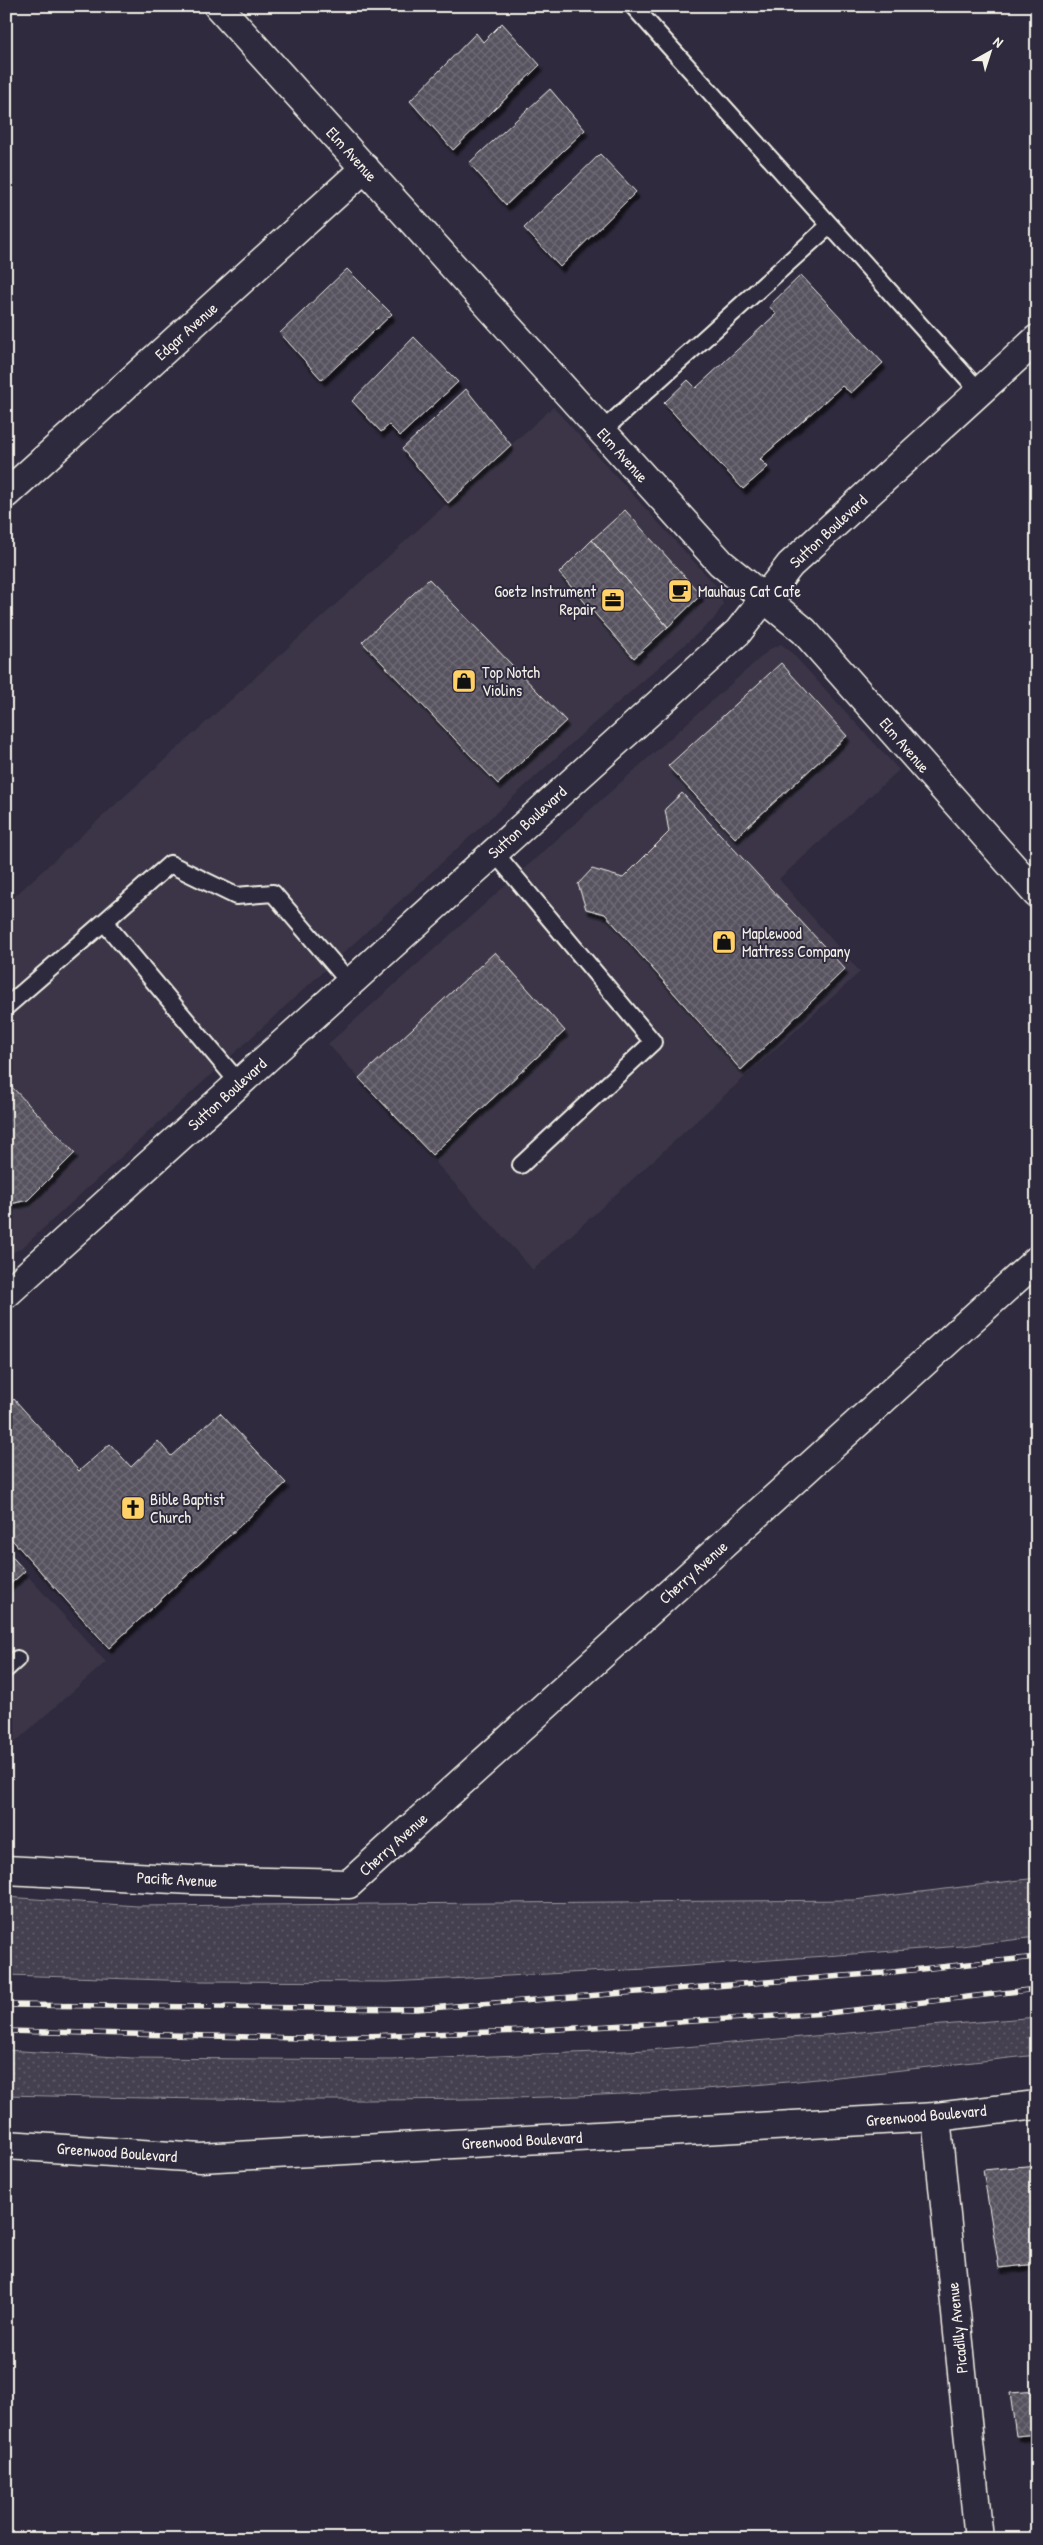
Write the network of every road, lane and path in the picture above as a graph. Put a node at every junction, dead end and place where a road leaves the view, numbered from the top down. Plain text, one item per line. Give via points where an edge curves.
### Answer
1 (218, 6) edge
2 (633, 6) edge
3 (365, 168) junction
4 (830, 225) junction
5 (1037, 339) edge
6 (979, 391) junction
7 (601, 432) junction
8 (6, 494) edge
9 (764, 598) junction
10 (494, 852) junction
11 (1037, 894) edge
12 (104, 922) junction
13 (350, 983) junction
14 (6, 1007) edge
15 (239, 1083) junction
16 (521, 1165) dead end
17 (1037, 1260) edge
18 (6, 1294) edge
19 (6, 1870) edge
20 (348, 1884) joint
21 (1037, 2105) edge
22 (936, 2116) junction
23 (6, 2145) edge
24 (979, 2539) edge

1 - 3 street, Elm Avenue
2 - 4 lane
3 - 7 street, Elm Avenue
3 - 8 street, Edgar Avenue
4 - 6 lane
4 - 7 lane
5 - 6 street, Sutton Boulevard
6 - 9 street, Sutton Boulevard via 790,565
7 - 9 street, Elm Avenue via 721,564
9 - 10 street, Sutton Boulevard via 738,632
9 - 11 street, Elm Avenue via 804,630
10 - 13 street, Sutton Boulevard
10 - 16 lane via 653,1042
12 - 13 lane via 170,864 236,896 273,893
12 - 14 lane
12 - 15 lane
13 - 15 street, Sutton Boulevard
15 - 18 street, Sutton Boulevard
17 - 20 street, Cherry Avenue
19 - 20 street, Pacific Avenue
21 - 22 street, Greenwood Boulevard
22 - 23 street, Greenwood Boulevard via 201,2158
22 - 24 street, Picadilly Avenue

